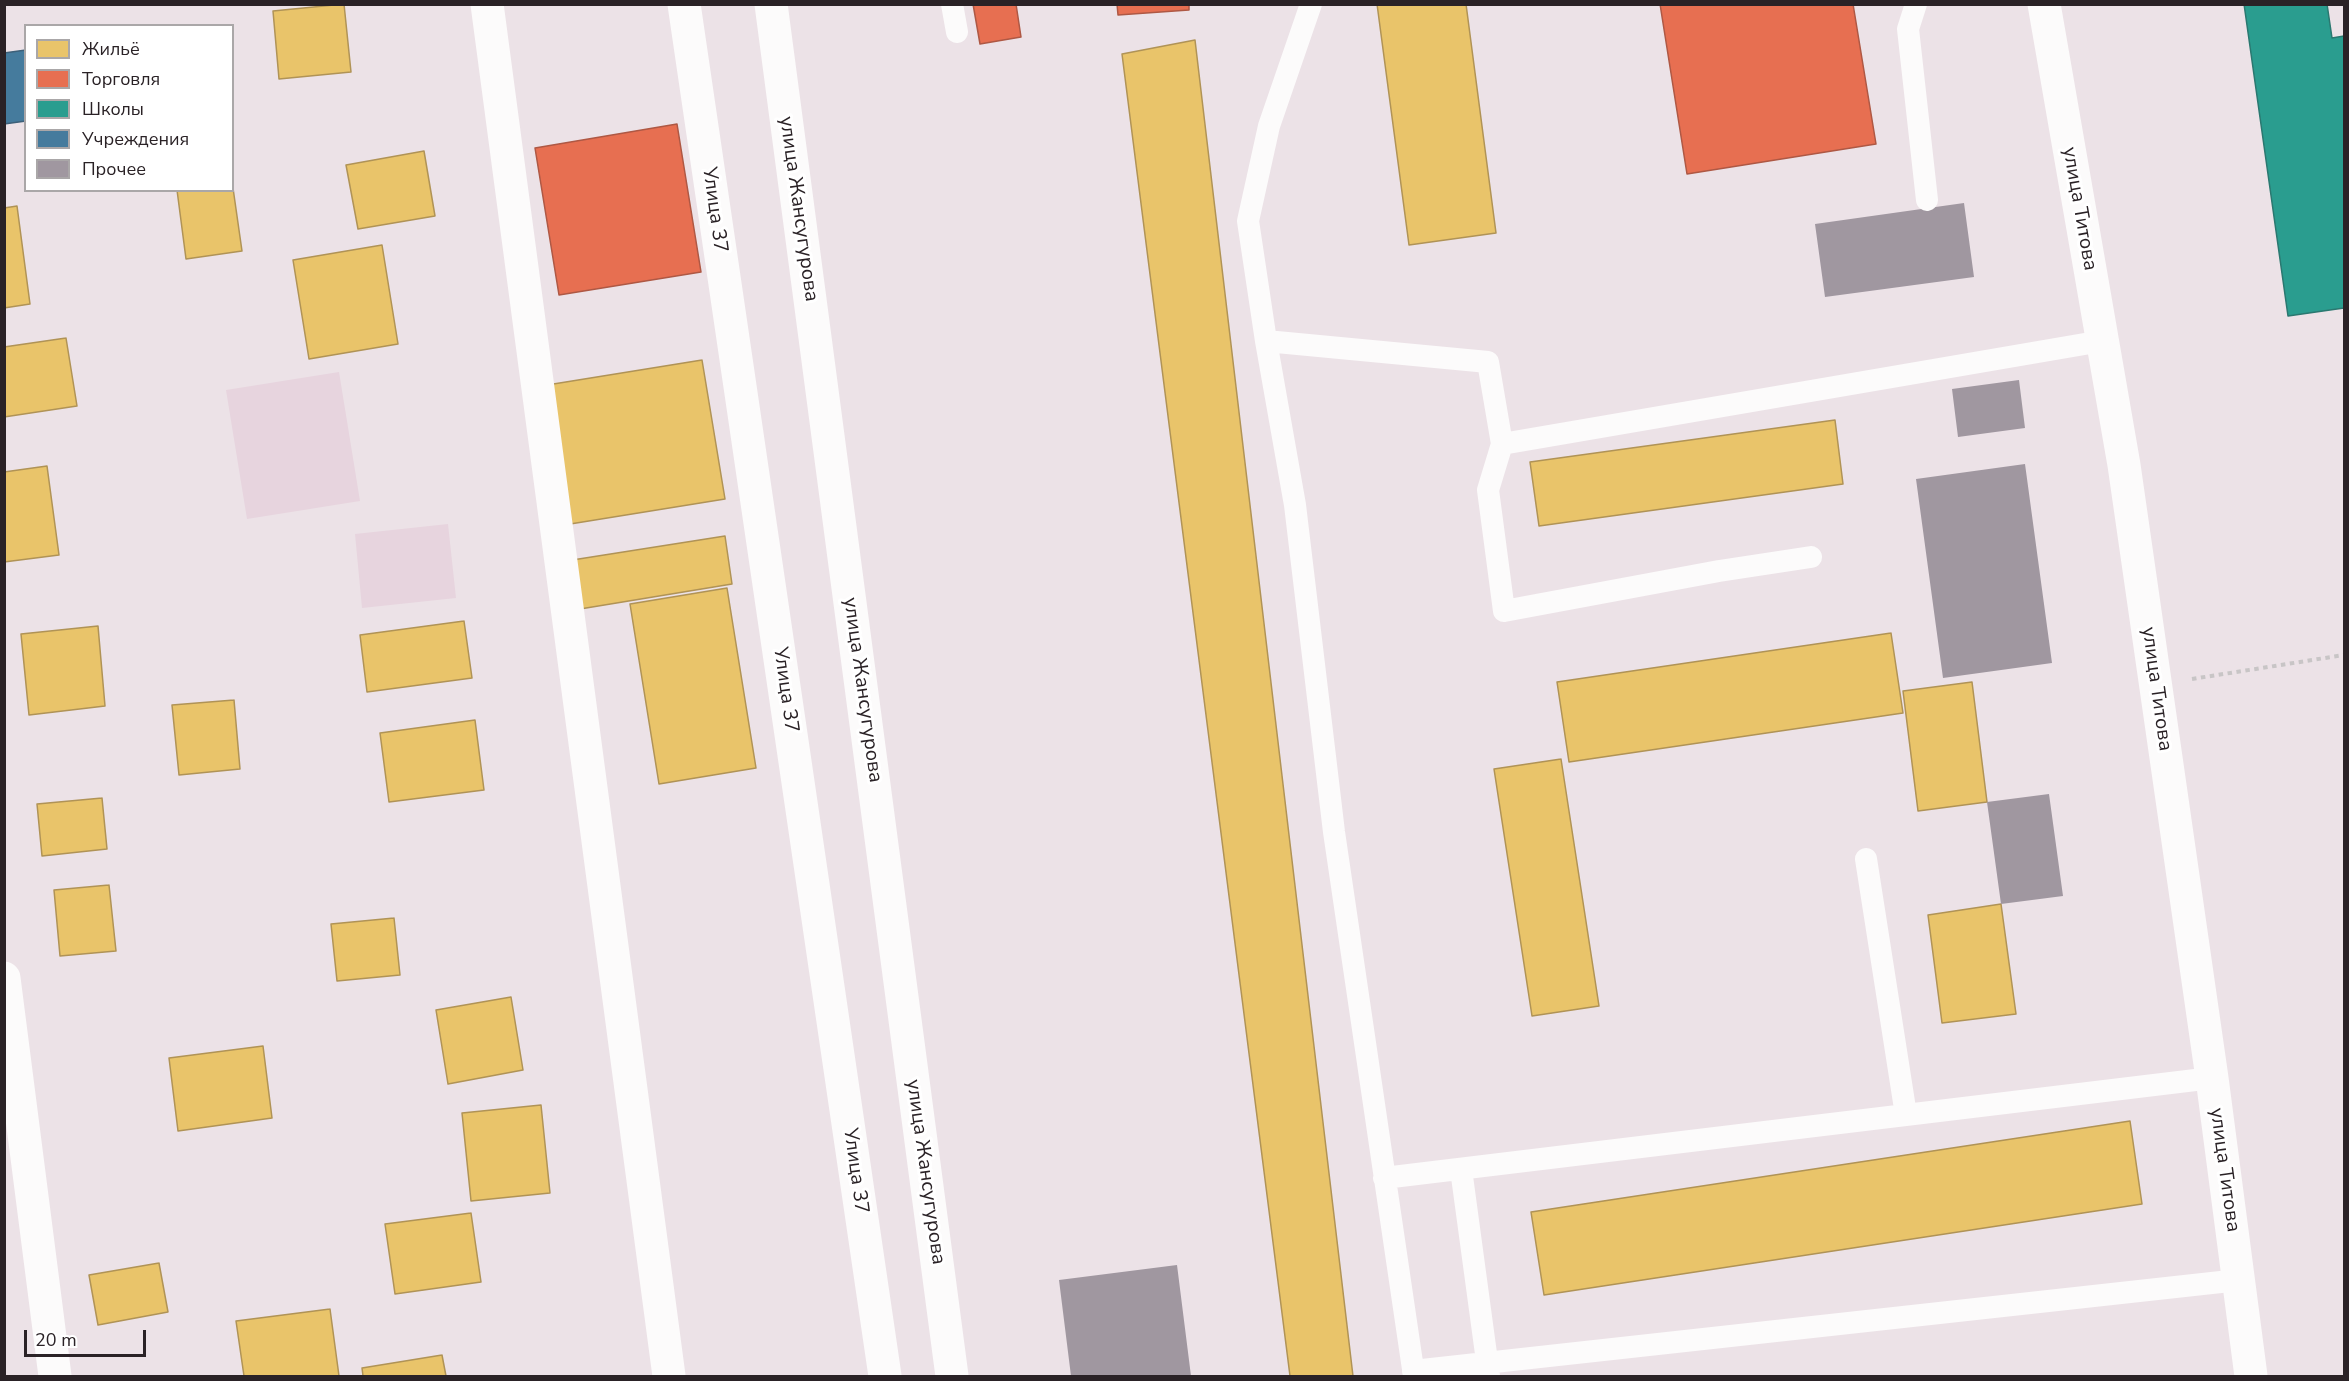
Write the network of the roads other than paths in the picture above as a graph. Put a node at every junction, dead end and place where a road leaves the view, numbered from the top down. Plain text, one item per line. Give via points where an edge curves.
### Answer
1 (487, 4) edge
2 (684, 4) edge
3 (771, 4) edge
4 (952, 4) edge
5 (1311, 4) edge
6 (1916, 4) edge
7 (2044, 4) edge
8 (957, 32) dead end
9 (1927, 201) dead end
10 (1266, 341) junction
11 (2102, 341) junction
12 (1502, 444) junction
13 (1811, 557) dead end
14 (1866, 859) dead end
15 (4, 978) edge
16 (2212, 1078) junction
17 (1906, 1115) junction
18 (1461, 1169) junction
19 (1384, 1178) junction
20 (2239, 1280) junction
21 (1488, 1370) edge
22 (1413, 1374) edge
23 (55, 1377) edge
24 (669, 1377) edge
25 (885, 1377) edge
26 (952, 1377) edge
27 (2251, 1377) edge

1 - 24 street
2 - 25 street, Улица 37
3 - 26 street, улица Жансугурова
4 - 8 lane
5 - 10 lane via 1269,126 1248,221
6 - 9 lane via 1908,29
7 - 11 street, улица Титова
10 - 12 lane via 1488,362
10 - 19 lane via 1295,505 1334,832
11 - 12 lane
11 - 16 street, улица Титова via 2124,465
12 - 13 lane via 1488,490 1504,611
14 - 17 lane
15 - 23 street
16 - 17 lane
16 - 20 street, улица Титова
17 - 18 lane
18 - 19 lane
18 - 21 lane
19 - 22 lane
20 - 21 lane
20 - 27 street, улица Титова
21 - 22 lane

